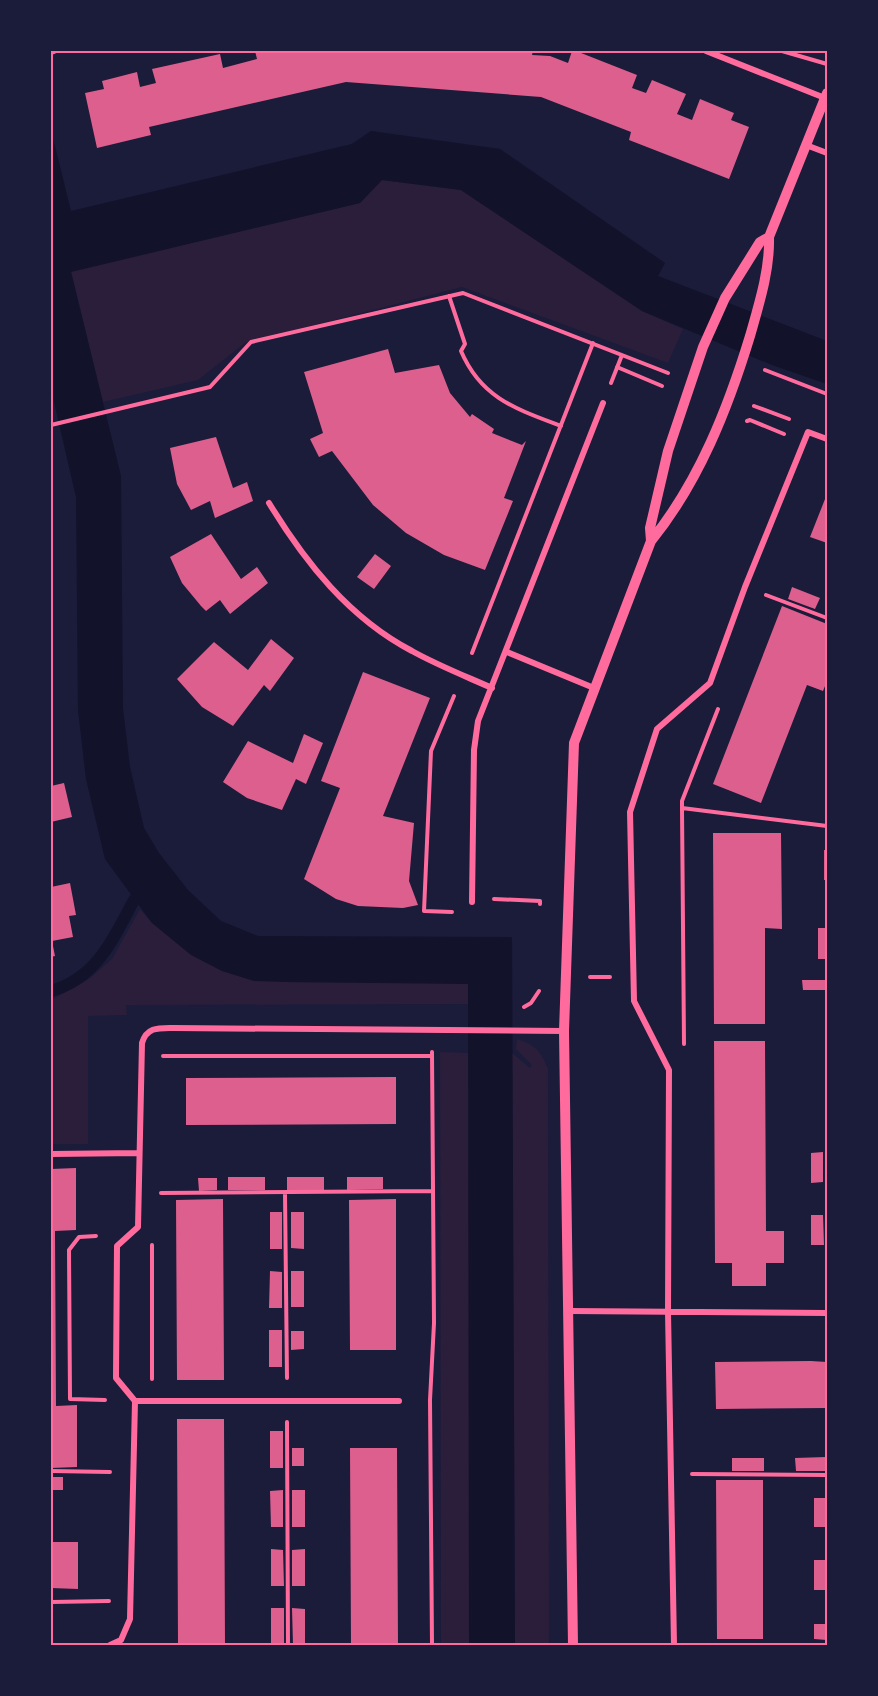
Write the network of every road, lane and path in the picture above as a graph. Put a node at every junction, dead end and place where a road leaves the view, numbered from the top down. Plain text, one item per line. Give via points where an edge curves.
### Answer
1 (706, 51) edge
2 (782, 51) edge
3 (827, 64) edge
4 (826, 95) edge
5 (806, 145) junction
6 (827, 153) edge
7 (769, 237) junction
8 (449, 296) junction
9 (622, 355) junction
10 (743, 357) junction
11 (692, 383) junction
12 (827, 394) edge
13 (731, 397) junction
14 (603, 404) joint
15 (51, 425) edge
16 (561, 426) dead end
17 (808, 432) junction
18 (827, 439) edge
19 (269, 503) dead end
20 (651, 541) junction
21 (745, 587) junction
22 (827, 618) edge
23 (507, 652) junction
24 (710, 683) junction
25 (492, 688) junction
26 (594, 688) junction
27 (682, 808) junction
28 (827, 826) edge
29 (472, 900) joint
30 (540, 912) dead end
31 (433, 1030) junction
32 (564, 1031) junction
33 (142, 1056) junction
34 (432, 1056) junction
35 (669, 1070) junction
36 (139, 1153) junction
37 (51, 1154) edge
38 (433, 1191) junction
39 (138, 1193) junction
40 (128, 1234) junction
41 (152, 1239) dead end
42 (570, 1311) junction
43 (668, 1312) junction
44 (827, 1313) edge
45 (152, 1400) junction
46 (135, 1401) junction
47 (399, 1401) dead end
48 (51, 1471) edge
49 (133, 1472) junction
50 (671, 1474) junction
51 (827, 1475) edge
52 (131, 1600) junction
53 (51, 1602) edge
54 (110, 1645) edge
55 (432, 1645) edge
56 (573, 1645) edge
57 (674, 1645) edge

1 - 4 street
2 - 3 path
4 - 5 street
5 - 6 street
5 - 7 street
7 - 10 street via 757,311
7 - 11 street via 760,242 725,298
8 - 9 path via 463,293
8 - 15 path via 251,342 210,387
8 - 16 path via 469,370 488,392 517,409
9 - 11 path
9 - 14 path
10 - 12 path via 769,372
10 - 13 street
11 - 20 street via 668,451 650,528
13 - 17 path via 790,420
13 - 20 street via 671,517
14 - 23 street
17 - 18 street
17 - 21 street
19 - 25 street via 307,561 346,602 411,651
20 - 26 street
21 - 22 path
21 - 24 street
23 - 25 street
23 - 26 street
24 - 27 path via 722,699
24 - 35 street via 657,729 630,812 634,1001
25 - 29 street via 478,721 474,750
26 - 32 street via 574,743
27 - 28 path
27 - 35 path via 684,1051
29 - 30 path via 540,901
31 - 32 street
31 - 33 street via 157,1028 144,1038
31 - 34 path
32 - 42 street
33 - 34 path
33 - 36 street
34 - 38 path
35 - 43 street
36 - 37 street
36 - 39 street
38 - 39 path
38 - 55 path
39 - 40 street via 138,1227
40 - 46 street via 117,1246 116,1378
40 - 46 path via 79,1237 69,1250 70,1399
41 - 45 path
42 - 43 street
42 - 56 street
43 - 44 street
43 - 50 street
45 - 46 street
45 - 47 street
46 - 49 street
48 - 49 path
49 - 52 street
50 - 51 path
50 - 57 street
52 - 53 path
52 - 54 street via 130,1619 122,1640

